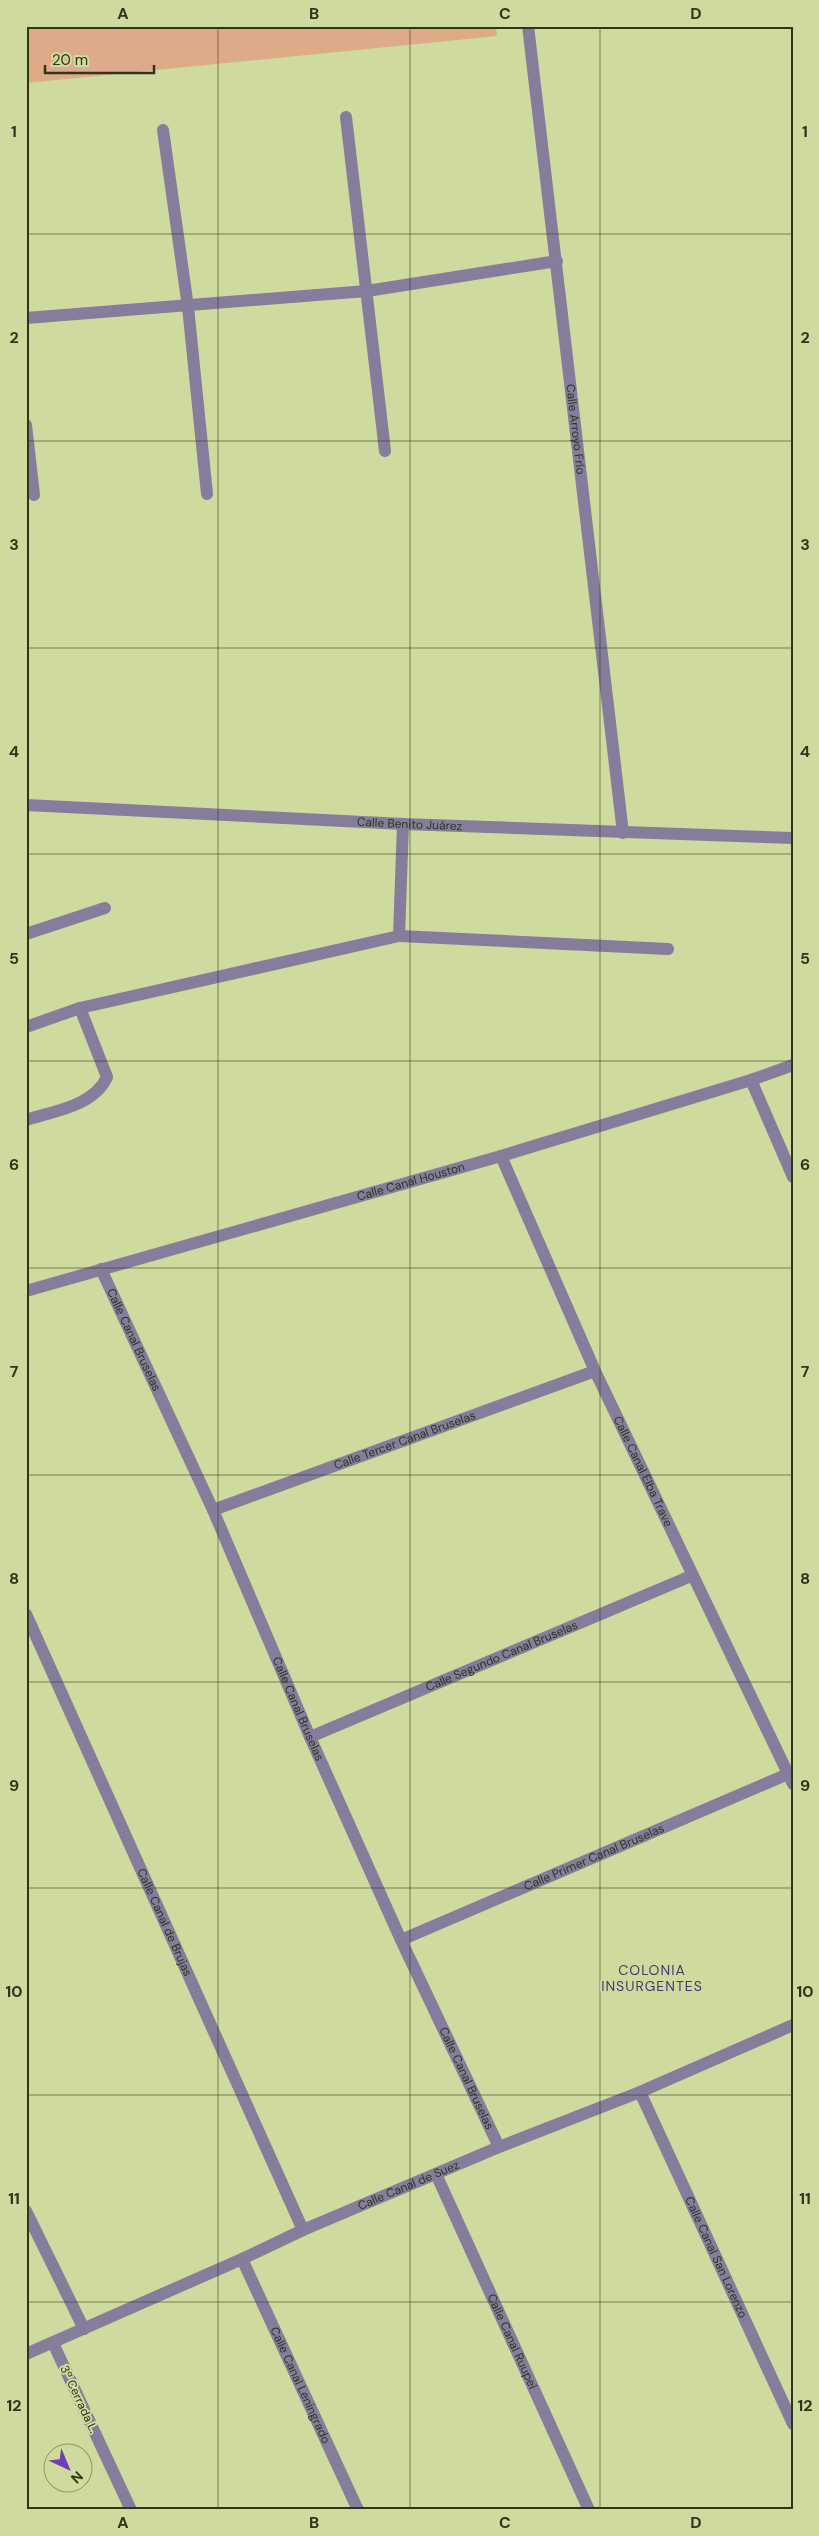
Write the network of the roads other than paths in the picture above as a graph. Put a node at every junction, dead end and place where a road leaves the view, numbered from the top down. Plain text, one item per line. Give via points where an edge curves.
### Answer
1 (528, 26) edge
2 (346, 117) dead end
3 (163, 130) dead end
4 (557, 261) junction
5 (367, 291) junction
6 (188, 307) junction
7 (26, 318) edge
8 (26, 425) edge
9 (385, 451) dead end
10 (207, 494) dead end
11 (34, 495) dead end
12 (26, 805) edge
13 (403, 824) junction
14 (623, 832) junction
15 (793, 838) edge
16 (105, 908) dead end
17 (26, 934) edge
18 (399, 936) junction
19 (668, 949) dead end
20 (80, 1008) junction
21 (26, 1026) edge
22 (793, 1065) edge
23 (750, 1080) junction
24 (26, 1120) edge
25 (501, 1156) junction
26 (793, 1177) edge
27 (101, 1269) junction
28 (26, 1291) edge
29 (595, 1371) junction
30 (213, 1510) junction
31 (691, 1576) junction
32 (26, 1614) edge
33 (310, 1737) junction
34 (790, 1779) edge
35 (401, 1940) junction
36 (793, 2025) edge
37 (640, 2092) junction
38 (499, 2147) junction
39 (436, 2174) junction
40 (26, 2211) edge
41 (303, 2230) junction
42 (242, 2259) junction
43 (84, 2329) junction
44 (52, 2343) junction
45 (26, 2354) edge
46 (793, 2424) edge
47 (131, 2510) edge
48 (358, 2510) edge
49 (589, 2510) edge

1 - 4 street, Calle Arroyo Frío
2 - 5 street
3 - 6 street
4 - 5 street
4 - 14 street, Calle Arroyo Frío
5 - 6 street
5 - 9 street
6 - 7 street
6 - 10 street
8 - 11 street
12 - 13 street, Calle Benito Juárez
13 - 14 street, Calle Benito Juárez
13 - 18 street
14 - 15 street, Calle Benito Juárez
16 - 17 street
18 - 19 street
18 - 20 street
20 - 21 street
20 - 24 street via 107,1077 102,1088 92,1098
22 - 23 street, Calle Canal Houston
23 - 25 street, Calle Canal Houston
23 - 26 street
25 - 27 street, Calle Canal Houston
25 - 29 street, Calle Canal Elba Trave
27 - 28 street, Calle Canal Houston
27 - 30 street, Calle Canal Bruselas
29 - 30 street, Calle Tercer Canal Bruselas
29 - 31 street, Calle Canal Elba Trave
30 - 33 street, Calle Canal Bruselas
31 - 33 street, Calle Segundo Canal Bruselas
31 - 34 street, Calle Canal Elba Trave
32 - 41 street, Calle Canal de Brujas
33 - 35 street, Calle Canal Bruselas
34 - 35 street, Calle Primer Canal Bruselas
35 - 38 street, Calle Canal Bruselas
36 - 37 street, Calle Canal de Suez
37 - 38 street, Calle Canal de Suez
37 - 46 street, Calle Canal San Lorenzo
38 - 39 street, Calle Canal de Suez
39 - 41 street, Calle Canal de Suez
39 - 49 street, Calle Canal Ruupel
40 - 43 street
41 - 42 street, Calle Canal de Suez
42 - 43 street, Calle Canal de Suez
42 - 48 street, Calle Canal Leningrado
43 - 44 street, Calle Canal de Suez
44 - 45 street, Calle Canal de Suez
44 - 47 street, 3ª Cerrada L.

